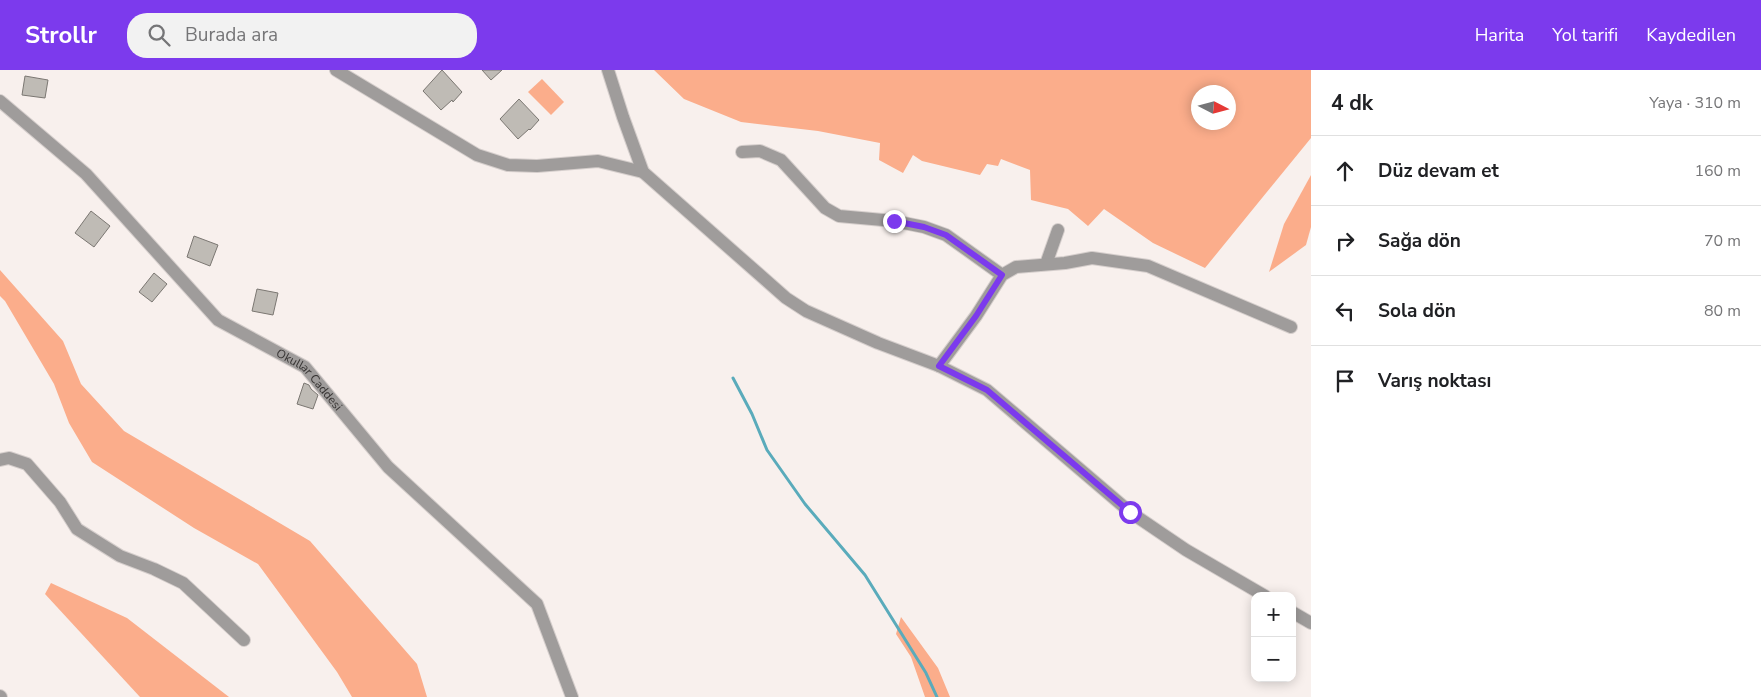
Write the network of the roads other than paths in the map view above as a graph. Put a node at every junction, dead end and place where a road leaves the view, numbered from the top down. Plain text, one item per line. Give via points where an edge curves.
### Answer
1 (336, 70) edge
2 (608, 70) edge
3 (0, 100) edge
4 (742, 152) dead end
5 (643, 172) junction
6 (1058, 230) dead end
7 (1046, 264) junction
8 (1002, 275) junction
9 (1291, 327) dead end
10 (939, 366) junction
11 (0, 460) edge
12 (1259, 592) edge
13 (1296, 614) edge
14 (1311, 623) edge
15 (244, 640) dead end
16 (572, 697) edge

1 - 5 street via 477,155 500,163 537,166 598,161
2 - 5 street
3 - 16 street, Okullar Caddesi via 86,174 218,320 305,367 388,466 537,604
4 - 8 street via 760,151 781,160 825,208 840,216 894,221 946,235
5 - 10 street via 786,298 806,311 878,343
6 - 7 street
7 - 8 street via 1016,267
7 - 9 street via 1092,258 1148,266
8 - 10 street
10 - 12 street via 987,390 1130,512 1186,550
11 - 15 street via 9,458 27,464 60,502 77,529 120,556 183,583
13 - 14 street

